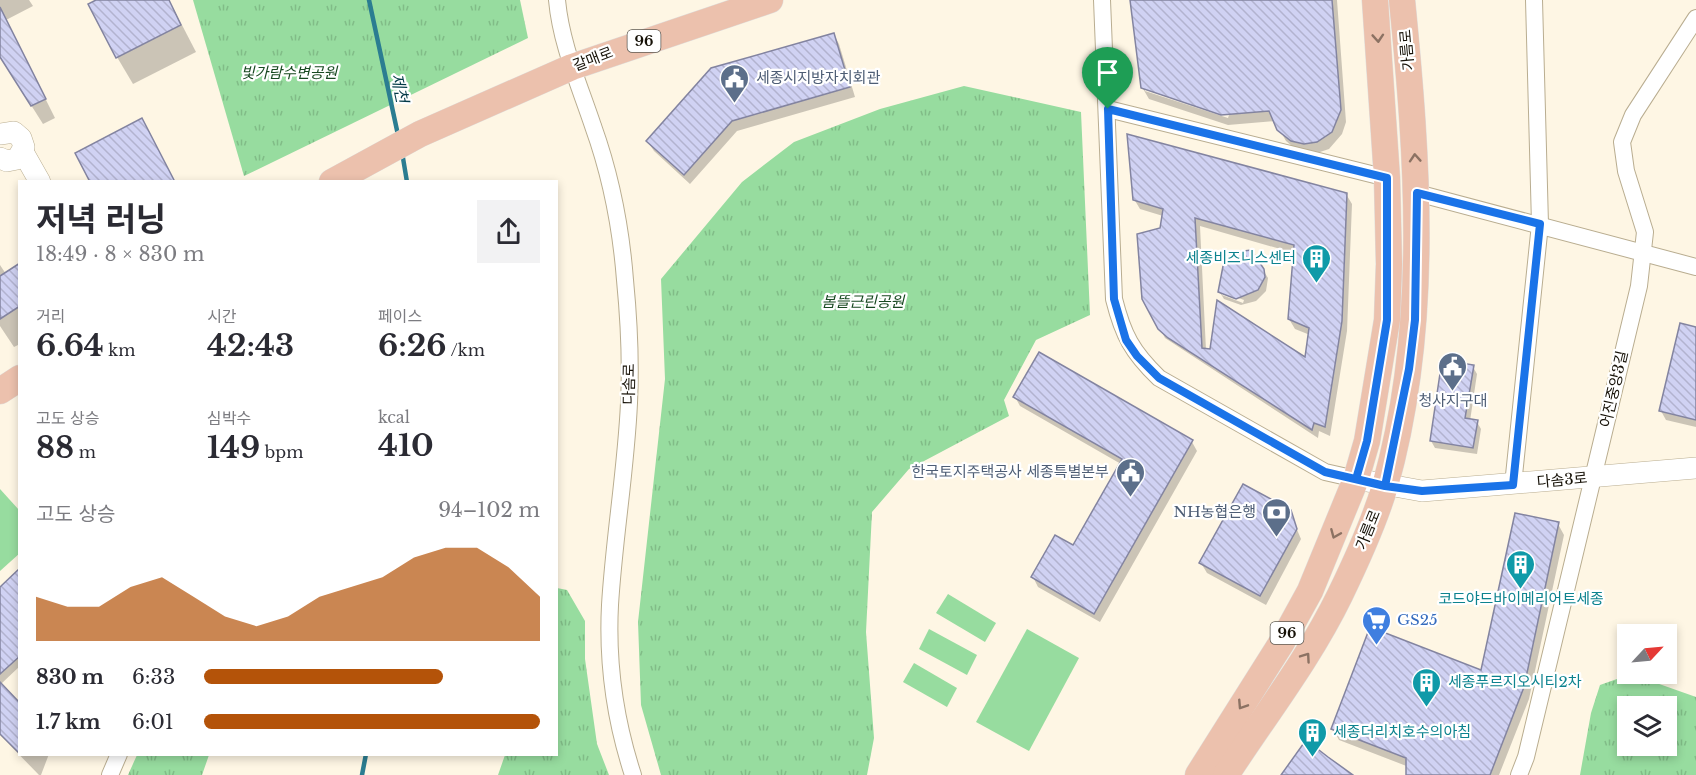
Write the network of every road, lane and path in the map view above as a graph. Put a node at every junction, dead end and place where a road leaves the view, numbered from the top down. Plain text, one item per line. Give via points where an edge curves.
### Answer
1 (557, 0) edge
2 (770, 0) edge
3 (1102, 0) edge
4 (1375, 0) edge
5 (1402, 0) edge
6 (1534, 0) edge
7 (1696, 18) edge
8 (572, 67) junction
9 (1108, 109) junction
10 (3, 128) edge
11 (10, 157) edge
12 (1387, 178) junction
13 (22, 180) edge
14 (38, 180) edge
15 (336, 180) edge
16 (1417, 193) junction
17 (1540, 224) junction
18 (1644, 252) junction
19 (1696, 267) edge
20 (18, 379) edge
21 (0, 391) edge
22 (1696, 468) edge
23 (1593, 477) junction
24 (1356, 479) junction
25 (1513, 485) junction
26 (1385, 486) junction
27 (118, 756) edge
28 (110, 775) edge
29 (633, 775) edge
30 (1198, 775) edge
31 (1226, 775) edge
32 (1519, 775) edge

1 - 8 street, 다솜로
2 - 8 main road, 갈매로 / 96
3 - 9 street
4 -> 12 main road, 가름로 / 96
16 -> 5 main road, 가름로 / 96
6 - 17 street
7 - 18 street, 어진중앙3길 via 1633,115 1622,142 1626,171 1642,216
8 - 15 main road, 갈매로 / 96 via 420,134
8 - 29 street, 다솜로 via 609,177 626,280 629,402 610,607 610,651 613,694
9 - 12 street
9 - 24 street via 1114,299 1126,340 1159,378 1325,472
10 - 11 street via 21,138
11 - 13 street
11 - 14 street
12 - 24 main road, 가름로 / 96 via 1387,320 1367,441
16 - 17 street
16 - 26 main road, 가름로 / 96 via 1415,320
17 - 18 street
17 - 25 street
18 - 19 street
18 - 23 street, 어진중앙3길
20 - 21 main road
22 - 23 street, 다솜3로
23 - 25 street, 다솜3로
23 - 32 street, 어진중앙3길
24 - 26 street, 다솜3로
24 -> 30 main road, 가름로 / 96 via 1310,591
25 - 26 street, 다솜3로 via 1422,491
31 -> 26 main road, 가름로 / 96 via 1314,645 1365,541
27 - 28 street

